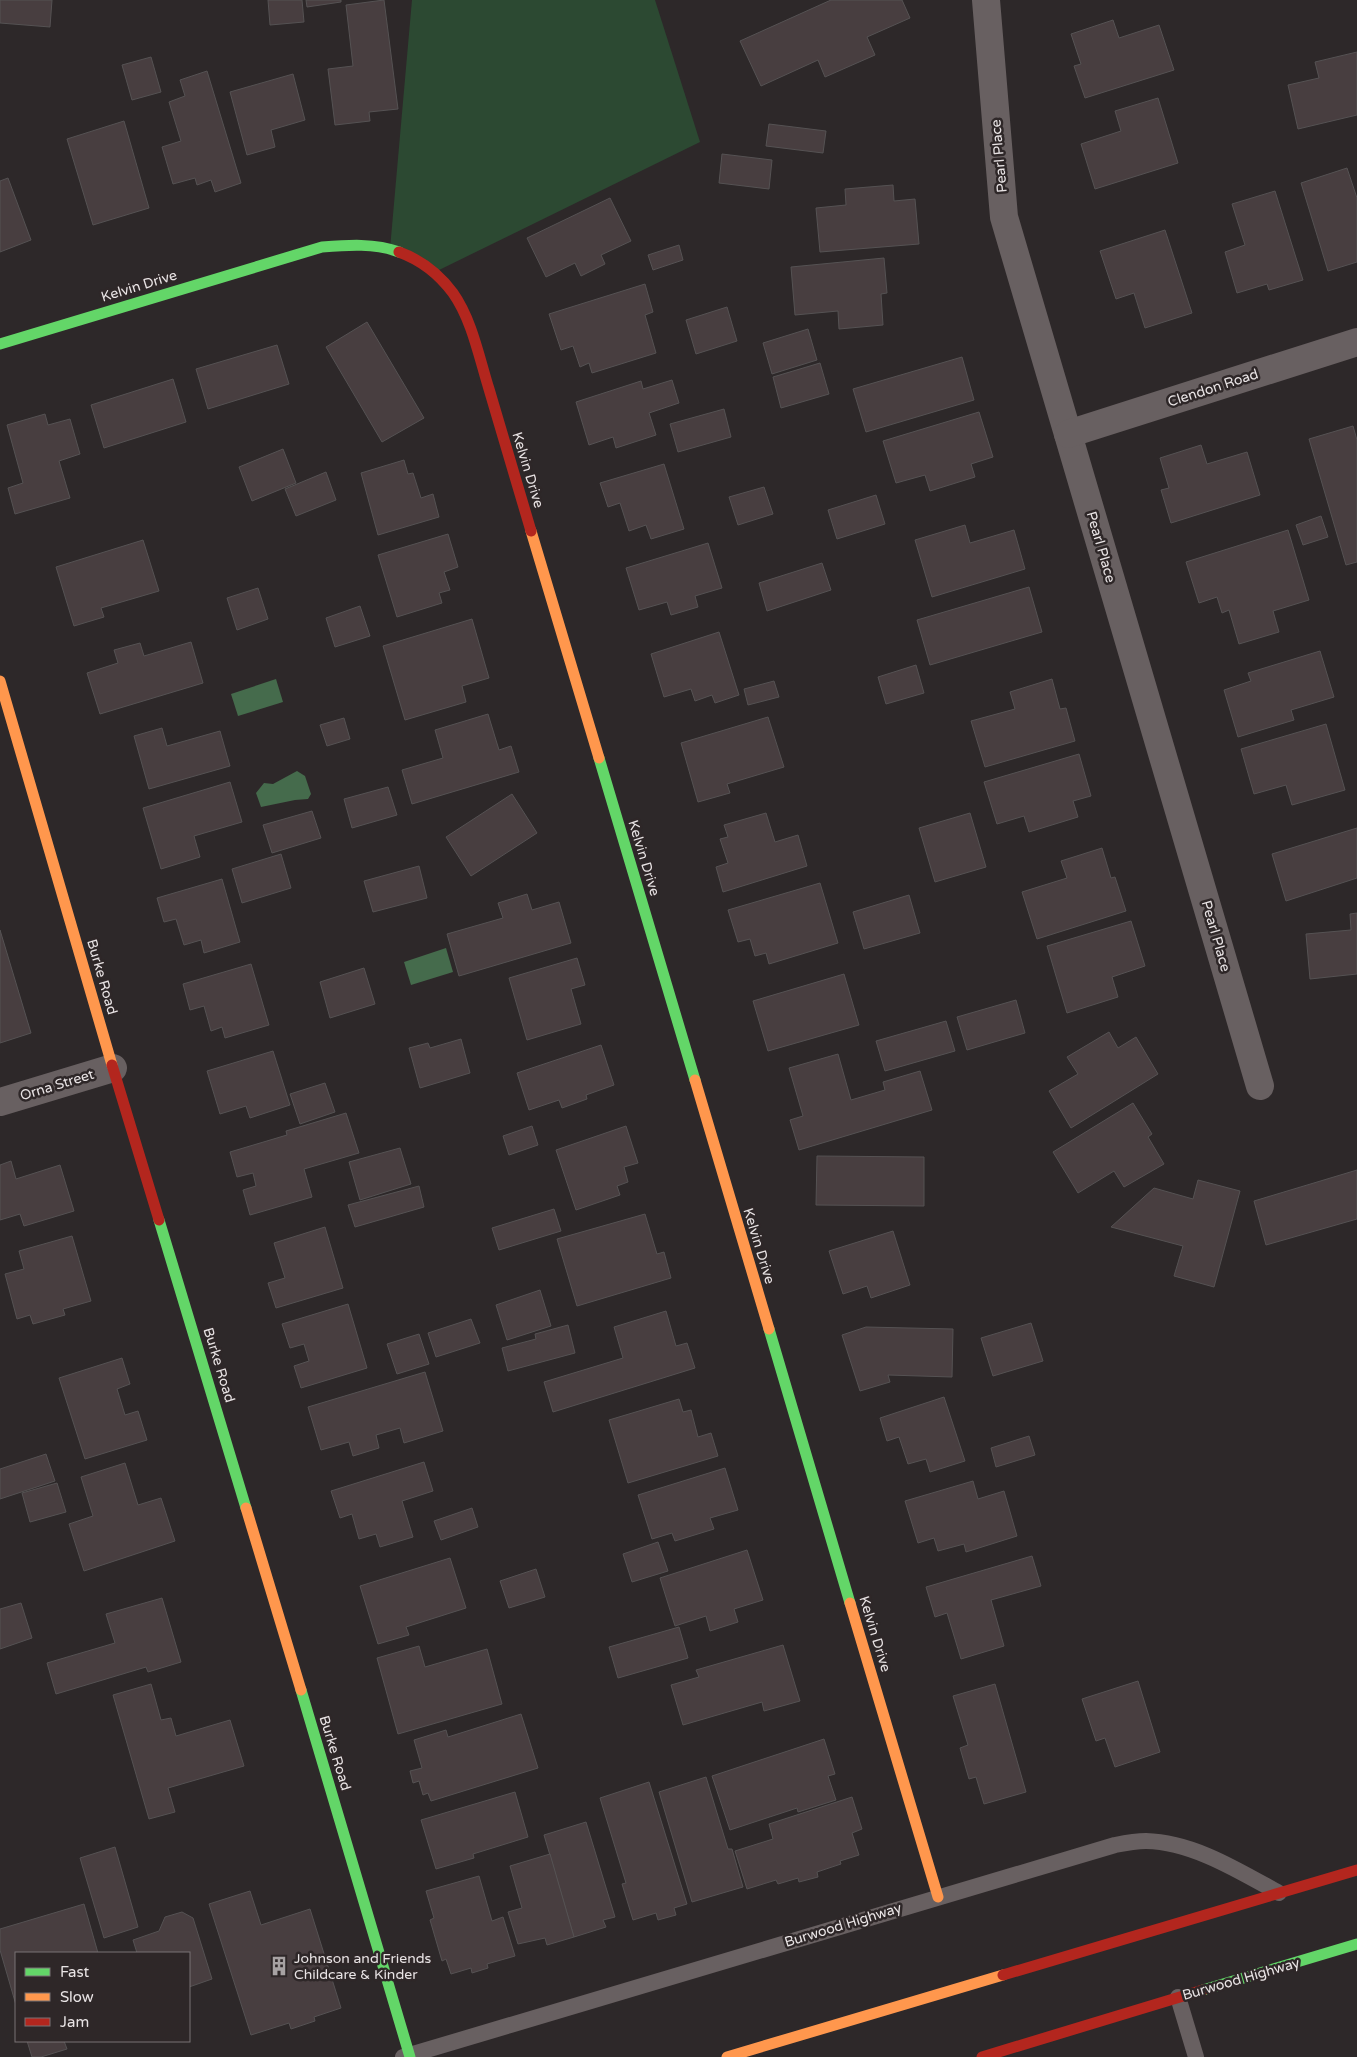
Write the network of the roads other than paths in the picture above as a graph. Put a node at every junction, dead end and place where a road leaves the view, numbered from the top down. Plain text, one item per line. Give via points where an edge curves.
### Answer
1 (986, 0) edge
2 (1357, 342) edge
3 (0, 344) edge
4 (1068, 434) junction
5 (0, 681) edge
6 (113, 1068) junction
7 (1260, 1086) dead end
8 (0, 1102) edge
9 (1357, 1870) edge
10 (1280, 1893) junction
11 (938, 1896) junction
12 (1357, 1944) edge
13 (1178, 1997) junction
14 (407, 2056) edge
15 (727, 2057) edge
16 (982, 2057) edge
17 (1196, 2057) edge

1 - 4 street, Pearl Place via 1004,216
2 - 4 street, Clendon Road
3 - 11 main road, Kelvin Drive via 322,247 352,244 380,246 401,252 435,272 453,293 476,349
4 - 7 street, Pearl Place
5 - 6 main road, Burke Road
6 - 8 street, Orna Street
6 - 14 main road, Burke Road via 279,1617
9 - 10 main road
10 - 11 lane, Burwood Highway via 1190,1850 1145,1841 1115,1845
10 - 15 main road
11 - 14 lane, Burwood Highway
12 - 13 main road, Burwood Highway
13 - 16 main road, Burwood Highway
13 - 17 lane

